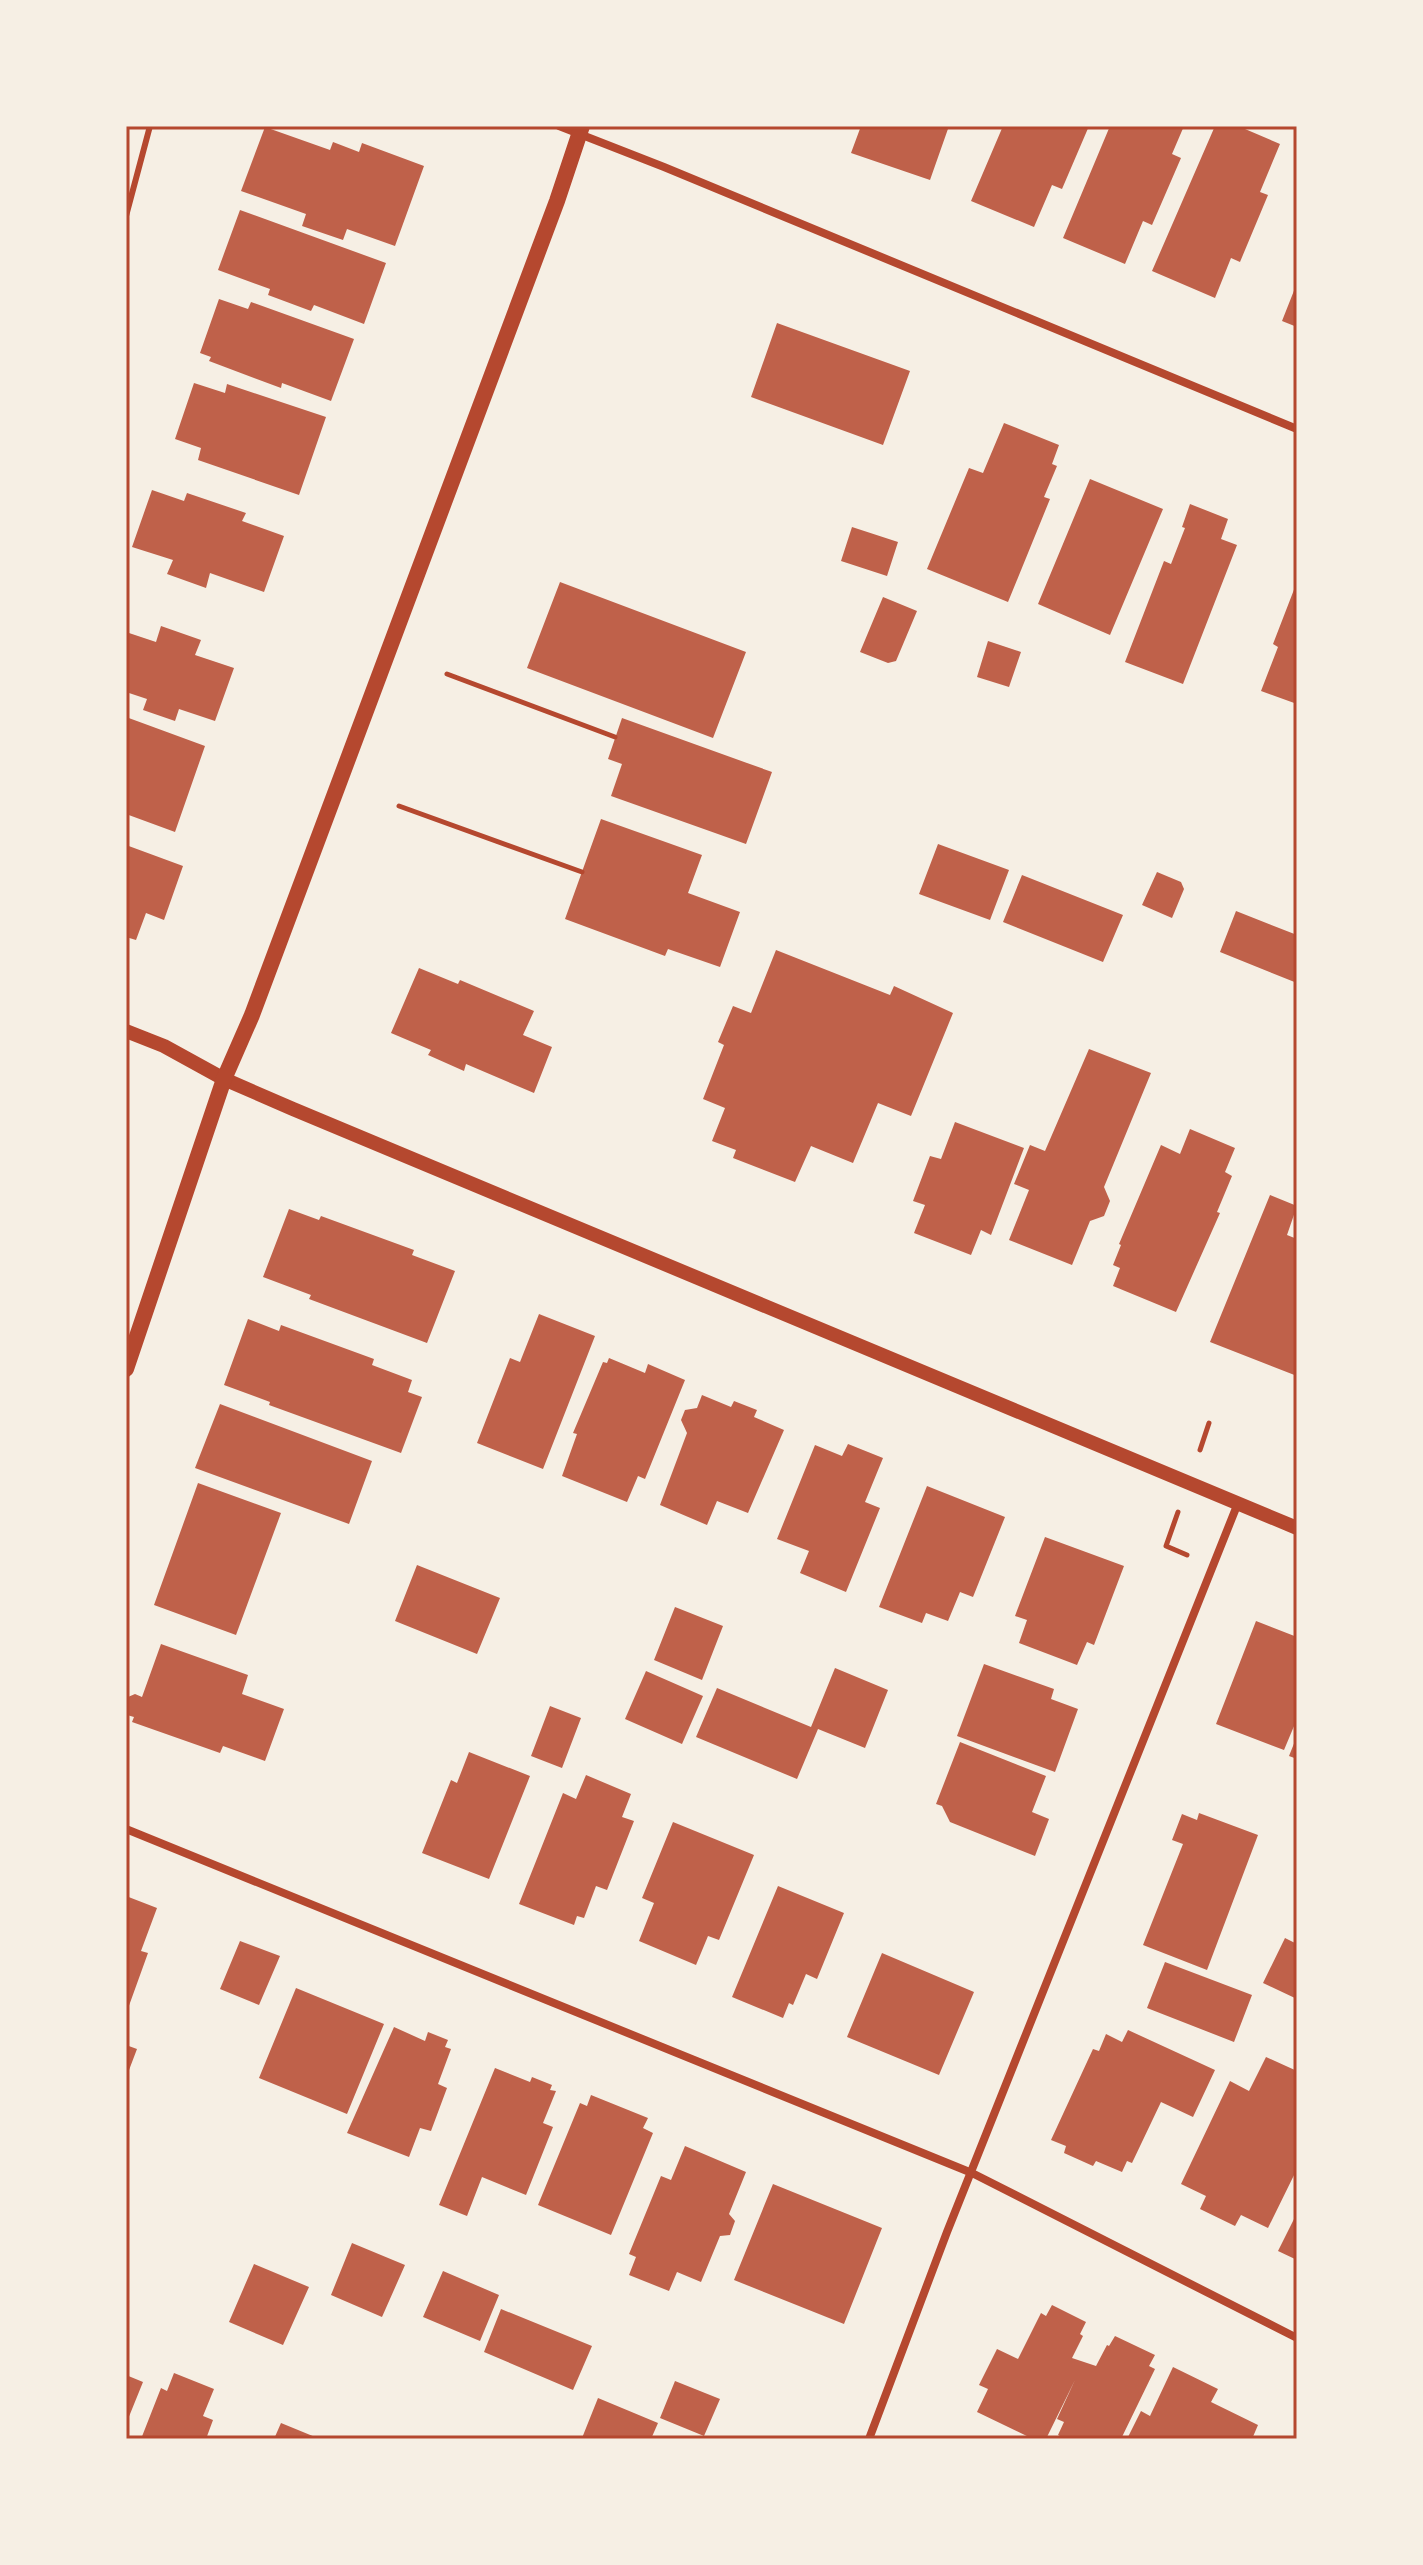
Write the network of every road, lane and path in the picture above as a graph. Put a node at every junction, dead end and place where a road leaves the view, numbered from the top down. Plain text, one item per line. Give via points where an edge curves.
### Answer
1 (150, 126) edge
2 (559, 126) edge
3 (581, 129) edge
4 (126, 216) edge
5 (1297, 429) edge
6 (447, 674) dead end
7 (615, 737) dead end
8 (399, 806) dead end
9 (582, 872) dead end
10 (126, 1031) edge
11 (224, 1079) junction
12 (126, 1369) edge
13 (1238, 1503) junction
14 (1297, 1528) edge
15 (126, 1829) edge
16 (972, 2173) junction
17 (1297, 2338) edge
18 (869, 2439) edge

1 - 4 lane
2 - 3 street
3 - 5 street
3 - 11 main road
6 - 7 path
8 - 9 path
10 - 11 street
11 - 12 main road
11 - 13 street
13 - 14 street
13 - 16 street
15 - 16 street
16 - 17 street
16 - 18 street

